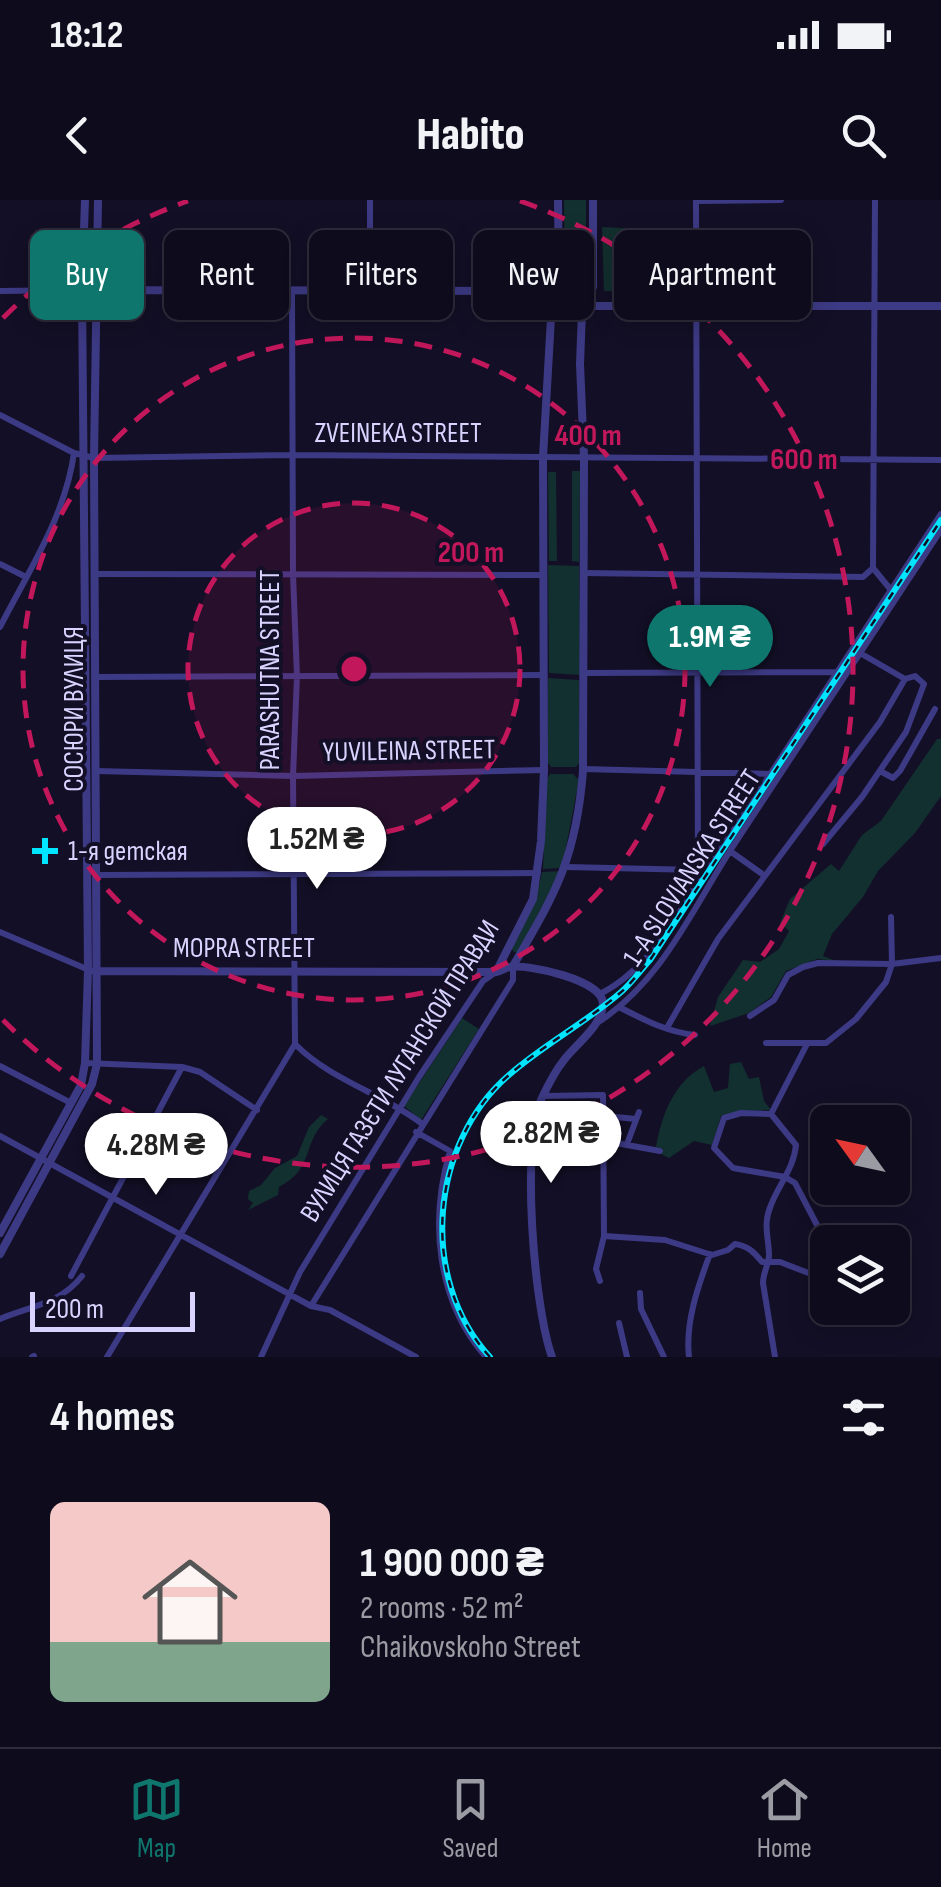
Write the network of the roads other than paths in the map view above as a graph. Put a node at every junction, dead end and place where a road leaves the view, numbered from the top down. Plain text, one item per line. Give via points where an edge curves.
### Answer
1 (85, 200) edge
2 (98, 200) edge
3 (370, 200) edge
4 (558, 200) edge
5 (593, 200) edge
6 (696, 200) edge
7 (781, 200) edge
8 (875, 200) edge
9 (84, 230) edge
10 (97, 230) edge
11 (370, 230) edge
12 (558, 230) edge
13 (593, 230) edge
14 (696, 230) edge
15 (144, 290) edge
16 (0, 291) edge
17 (30, 291) edge
18 (292, 291) junction
19 (309, 291) edge
20 (811, 306) edge
21 (874, 306) junction
22 (941, 306) edge
23 (81, 320) edge
24 (96, 320) edge
25 (550, 320) edge
26 (582, 320) edge
27 (697, 320) edge
28 (0, 415) edge
29 (79, 454) junction
30 (293, 455) junction
31 (543, 457) junction
32 (584, 457) junction
33 (699, 457) junction
34 (94, 458) junction
35 (875, 458) junction
36 (941, 460) edge
37 (941, 514) edge
38 (941, 530) edge
39 (0, 564) edge
40 (873, 568) junction
41 (584, 573) junction
42 (97, 574) junction
43 (293, 574) junction
44 (544, 575) junction
45 (698, 575) junction
46 (26, 577) junction
47 (891, 590) junction
48 (0, 626) edge
49 (860, 654) junction
50 (698, 672) junction
51 (838, 672) junction
52 (583, 673) junction
53 (544, 675) junction
54 (297, 676) junction
55 (96, 677) junction
56 (904, 679) junction
57 (936, 709) dead end
58 (583, 769) junction
59 (544, 770) junction
60 (698, 771) junction
61 (880, 771) junction
62 (96, 772) junction
63 (771, 774) junction
64 (293, 776) junction
65 (822, 844) dead end
66 (730, 852) junction
67 (566, 867) junction
68 (698, 870) junction
69 (538, 873) junction
70 (294, 874) junction
71 (97, 875) junction
72 (765, 876) junction
73 (890, 917) dead end
74 (0, 932) edge
75 (941, 958) edge
76 (892, 964) junction
77 (513, 966) junction
78 (94, 970) junction
79 (294, 970) junction
80 (496, 972) junction
81 (600, 994) junction
82 (621, 1008) junction
83 (750, 1016) dead end
84 (596, 1024) junction
85 (668, 1026) junction
86 (695, 1035) dead end
87 (766, 1043) dead end
88 (295, 1044) junction
89 (807, 1044) junction
90 (85, 1063) junction
91 (98, 1064) junction
92 (0, 1066) edge
93 (182, 1067) junction
94 (544, 1096) junction
95 (71, 1104) junction
96 (400, 1107) junction
97 (257, 1110) junction
98 (772, 1114) junction
99 (605, 1116) junction
100 (421, 1124) junction
101 (416, 1132) junction
102 (0, 1136) edge
103 (605, 1141) junction
104 (627, 1144) junction
105 (660, 1150) dead end
106 (42, 1158) junction
107 (51, 1162) junction
108 (785, 1177) junction
109 (114, 1196) junction
110 (817, 1225) edge
111 (0, 1233) edge
112 (183, 1234) junction
113 (604, 1236) junction
114 (0, 1254) edge
115 (710, 1254) junction
116 (766, 1263) junction
117 (810, 1274) edge
118 (70, 1276) dead end
119 (82, 1276) dead end
120 (600, 1281) dead end
121 (640, 1293) dead end
122 (292, 1295) junction
123 (310, 1306) junction
124 (0, 1320) edge
125 (619, 1323) dead end
126 (107, 1357) edge
127 (261, 1357) edge
128 (416, 1357) edge
129 (486, 1357) edge
130 (552, 1357) edge
131 (627, 1357) edge
132 (664, 1357) edge
133 (689, 1357) edge
134 (775, 1357) edge

1 - 9 street, СОСЮРИ ВУЛИЦЯ
2 - 10 street, СОСЮРИ ВУЛИЦЯ
3 - 11 street
4 - 12 street, ВУЛИЦЯ ГАЗЄТИ ЛУГАНСКОЙ ПРАВДИ
5 - 13 street, ВУЛИЦЯ ГАЗЄТИ ЛУГАНСКОЙ ПРАВДИ
6 - 7 street
6 - 14 street
8 - 21 street
15 - 18 street
16 - 17 street
18 - 19 street
18 - 30 street, PARASHUTNA STREET
20 - 21 street
21 - 22 street
21 - 35 street
23 - 29 street, СОСЮРИ ВУЛИЦЯ
24 - 34 street, СОСЮРИ ВУЛИЦЯ
25 - 31 street, ВУЛИЦЯ ГАЗЄТИ ЛУГАНСКОЙ ПРАВДИ
26 - 32 street, ВУЛИЦЯ ГАЗЄТИ ЛУГАНСКОЙ ПРАВДИ
27 - 33 street
28 - 29 street
29 - 34 street, ZVEINEKA STREET
29 - 46 street
29 - 78 street, СОСЮРИ ВУЛИЦЯ
30 - 31 street, ZVEINEKA STREET
30 - 34 street, ZVEINEKA STREET
30 - 43 street, PARASHUTNA STREET
31 - 32 street, ZVEINEKA STREET
31 - 44 street, ВУЛИЦЯ ГАЗЄТИ ЛУГАНСКОЙ ПРАВДИ
32 - 33 street, ZVEINEKA STREET
32 - 41 street, ВУЛИЦЯ ГАЗЄТИ ЛУГАНСКОЙ ПРАВДИ
33 - 35 street, ZVEINEKA STREET
33 - 45 street
34 - 42 street, СОСЮРИ ВУЛИЦЯ
35 - 36 street, ZVEINEKA STREET
35 - 40 street
37 - 47 street
38 - 49 street, 1-A SLOVIANSKA STREET
39 - 46 street
40 - 45 street via 862,576
40 - 47 street
41 - 45 street
41 - 52 street, ВУЛИЦЯ ГАЗЄТИ ЛУГАНСКОЙ ПРАВДИ
42 - 43 street
42 - 55 street, СОСЮРИ ВУЛИЦЯ
43 - 44 street
43 - 54 street, PARASHUTNA STREET
44 - 53 street, ВУЛИЦЯ ГАЗЄТИ ЛУГАНСКОЙ ПРАВДИ
45 - 50 street
46 - 48 street
47 - 51 street
49 - 56 street
49 - 66 street, 1-A SLOVIANSKA STREET
50 - 51 street
50 - 52 street
50 - 60 street
51 - 63 street
52 - 58 street, ВУЛИЦЯ ГАЗЄТИ ЛУГАНСКОЙ ПРАВДИ
53 - 54 street
53 - 59 street, ВУЛИЦЯ ГАЗЄТИ ЛУГАНСКОЙ ПРАВДИ
54 - 55 street
54 - 64 street, PARASHUTNA STREET
55 - 62 street, СОСЮРИ ВУЛИЦЯ
56 - 61 street via 915,676 924,684 906,732
56 - 72 street via 880,722
57 - 61 street via 900,772 893,778
58 - 60 street
58 - 67 street, ВУЛИЦЯ ГАЗЄТИ ЛУГАНСКОЙ ПРАВДИ
59 - 64 street, YUVILEINA STREET
59 - 69 street, ВУЛИЦЯ ГАЗЄТИ ЛУГАНСКОЙ ПРАВДИ
60 - 63 street
60 - 68 street
61 - 65 street
62 - 64 street, YUVILEINA STREET
62 - 71 street, СОСЮРИ ВУЛИЦЯ
63 - 68 street via 712,863
64 - 70 street, PARASHUTNA STREET
66 - 72 street
66 - 82 street, 1-A SLOVIANSKA STREET via 657,970
67 - 68 street
67 - 77 street, ВУЛИЦЯ ГАЗЄТИ ЛУГАНСКОЙ ПРАВДИ
68 - 81 street via 670,925 630,977
69 - 70 street
69 - 80 street, ВУЛИЦЯ ГАЗЄТИ ЛУГАНСКОЙ ПРАВДИ
70 - 71 street
70 - 79 street, PARASHUTNA STREET
71 - 78 street, СОСЮРИ ВУЛИЦЯ
72 - 85 street
73 - 76 street
74 - 78 street, MOPRA STREET
75 - 76 street
76 - 83 street via 803,967
76 - 89 street via 886,982 846,1028 826,1043
77 - 80 street
77 - 81 street via 559,974
77 - 100 street, ВУЛИЦЯ ГАЗЄТИ ЛУГАНСКОЙ ПРАВДИ via 513,980
78 - 79 street, MOPRA STREET
78 - 90 street, СОСЮРИ ВУЛИЦЯ
78 - 91 street, СОСЮРИ ВУЛИЦЯ
79 - 80 street, MOPRA STREET
79 - 88 street, PARASHUTNA STREET
80 - 96 street, ВУЛИЦЯ ГАЗЄТИ ЛУГАНСКОЙ ПРАВДИ via 482,981
81 - 84 street
82 - 84 street, 1-A SLOVIANSKA STREET
82 - 85 street
84 - 94 street, 1-A SLOVIANSKA STREET via 562,1062
85 - 86 street
87 - 89 street
88 - 96 street
88 - 97 street
89 - 98 street
90 - 91 street
90 - 95 street, СОСЮРИ ВУЛИЦЯ
91 - 93 street
91 - 107 street, СОСЮРИ ВУЛИЦЯ
92 - 95 street
93 - 97 street
93 - 109 street
94 - 99 street via 604,1095
94 - 130 street, 1-A SLOVIANSKA STREET via 534,1132 532,1230
95 - 106 street, СОСЮРИ ВУЛИЦЯ
96 - 100 street
96 - 122 street, ВУЛИЦЯ ГАЗЄТИ ЛУГАНСКОЙ ПРАВДИ
97 - 112 street
98 - 108 street via 796,1145
98 - 108 street via 724,1118 714,1148 732,1168
99 - 103 street
99 - 104 street via 638,1116
100 - 101 street, ВУЛИЦЯ ГАЗЄТИ ЛУГАНСКОЙ ПРАВДИ
101 - 123 street, ВУЛИЦЯ ГАЗЄТИ ЛУГАНСКОЙ ПРАВДИ
101 - 129 street via 450,1152 438,1230 443,1266 454,1306
102 - 106 street
103 - 104 street
103 - 113 street
104 - 105 street
106 - 107 street
106 - 111 street, СОСЮРИ ВУЛИЦЯ
107 - 109 street
107 - 114 street, СОСЮРИ ВУЛИЦЯ
108 - 110 street
108 - 116 street via 766,1219
109 - 112 street
109 - 118 street
112 - 122 street
112 - 126 street
113 - 115 street via 664,1240
113 - 120 street via 596,1269
115 - 116 street via 743,1245
115 - 133 street via 694,1306
116 - 117 street
116 - 134 street via 762,1283
119 - 124 street via 46,1305
121 - 132 street
122 - 123 street
122 - 127 street, ВУЛИЦЯ ГАЗЄТИ ЛУГАНСКОЙ ПРАВДИ
123 - 128 street via 330,1310
125 - 131 street

